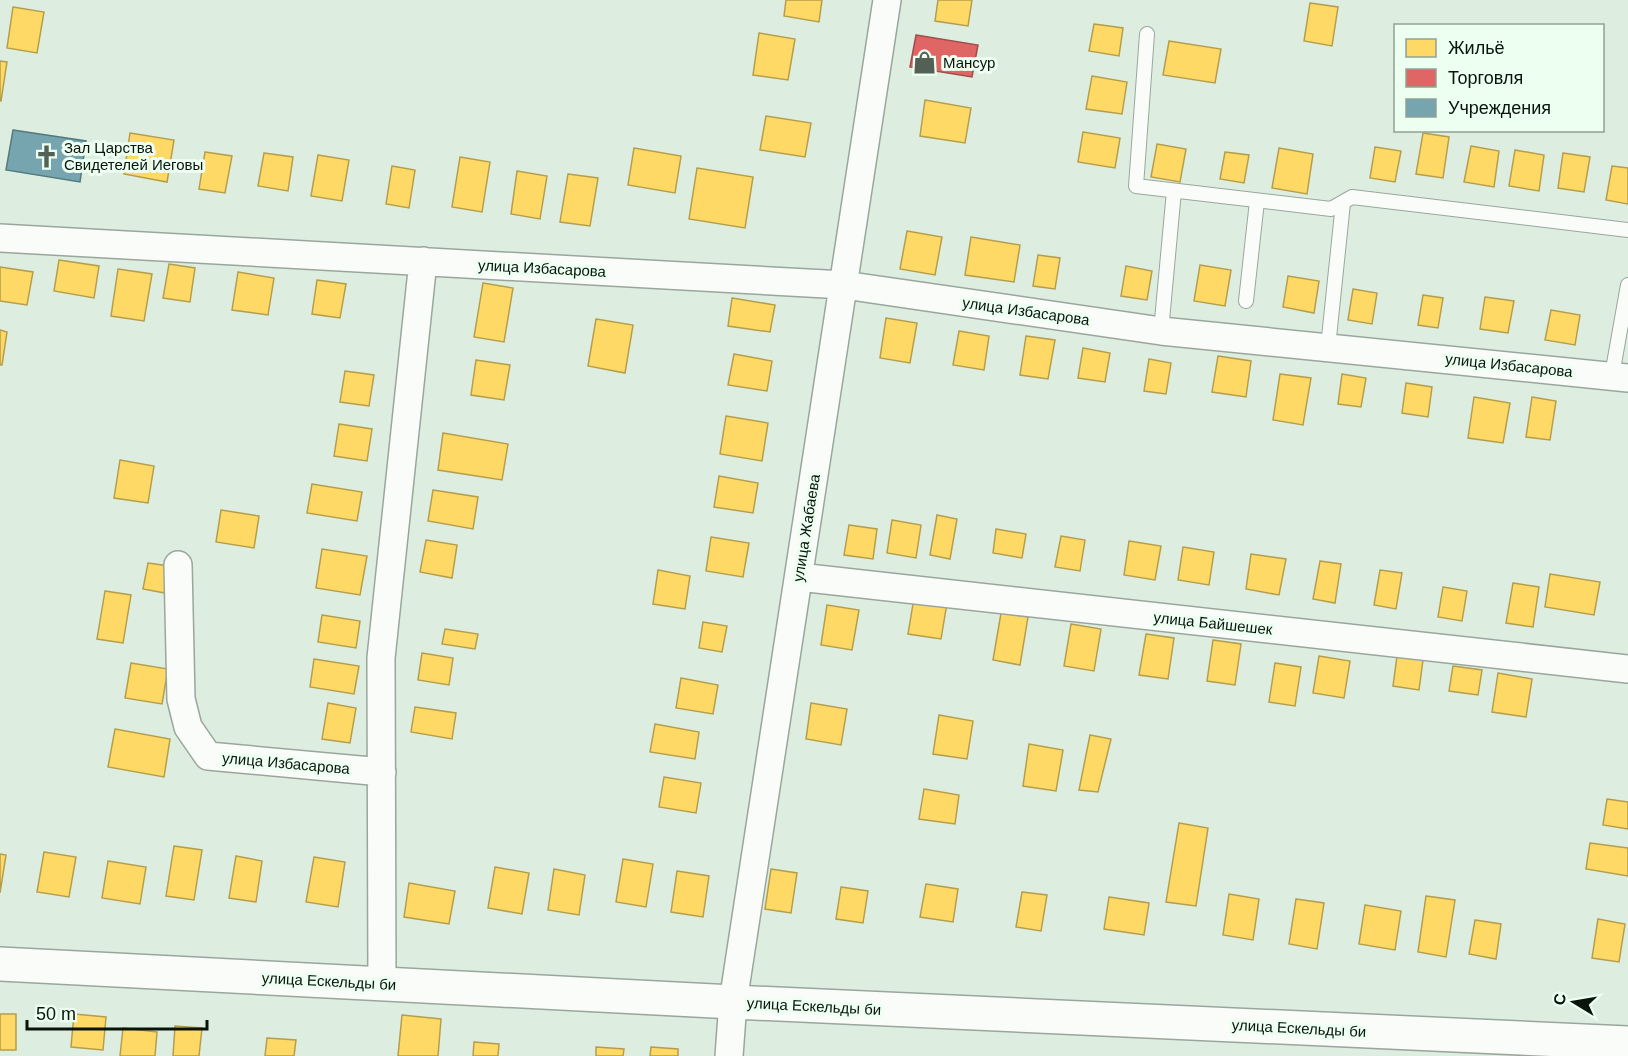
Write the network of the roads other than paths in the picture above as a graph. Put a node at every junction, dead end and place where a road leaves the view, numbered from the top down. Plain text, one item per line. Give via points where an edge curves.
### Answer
1 (887, 0) edge
2 (1148, 34) dead end
3 (1174, 191) junction
4 (1257, 201) junction
5 (1343, 202) junction
6 (1628, 230) edge
7 (0, 238) edge
8 (423, 261) junction
9 (844, 285) junction
10 (1628, 285) edge
11 (1246, 301) dead end
12 (1161, 330) junction
13 (1328, 347) junction
14 (1620, 376) edge
15 (178, 565) dead end
16 (799, 577) junction
17 (1628, 669) edge
18 (382, 772) junction
19 (0, 964) edge
20 (382, 984) junction
21 (733, 1002) junction
22 (1628, 1043) edge
23 (729, 1056) edge

1 - 9 street, улица Жабаева
2 - 3 lane via 1136,186
3 - 4 lane
3 - 12 lane
4 - 5 lane via 1331,209
4 - 11 lane
5 - 6 lane via 1352,197
5 - 13 lane
7 - 8 street, улица Избасарова
8 - 9 street, улица Избасарова
8 - 18 street via 381,658
9 - 12 street, улица Избасарова
9 - 16 street, улица Жабаева
10 - 14 lane
12 - 13 street, улица Избасарова
13 - 14 street, улица Избасарова
15 - 18 street, улица Избасарова via 180,699 188,727 208,756
16 - 17 street, улица Байшешек
16 - 21 street, улица Жабаева
18 - 20 street
19 - 20 street, улица Ескельды би
20 - 21 street, улица Ескельды би
21 - 22 street, улица Ескельды би
21 - 23 street, улица Жабаева

